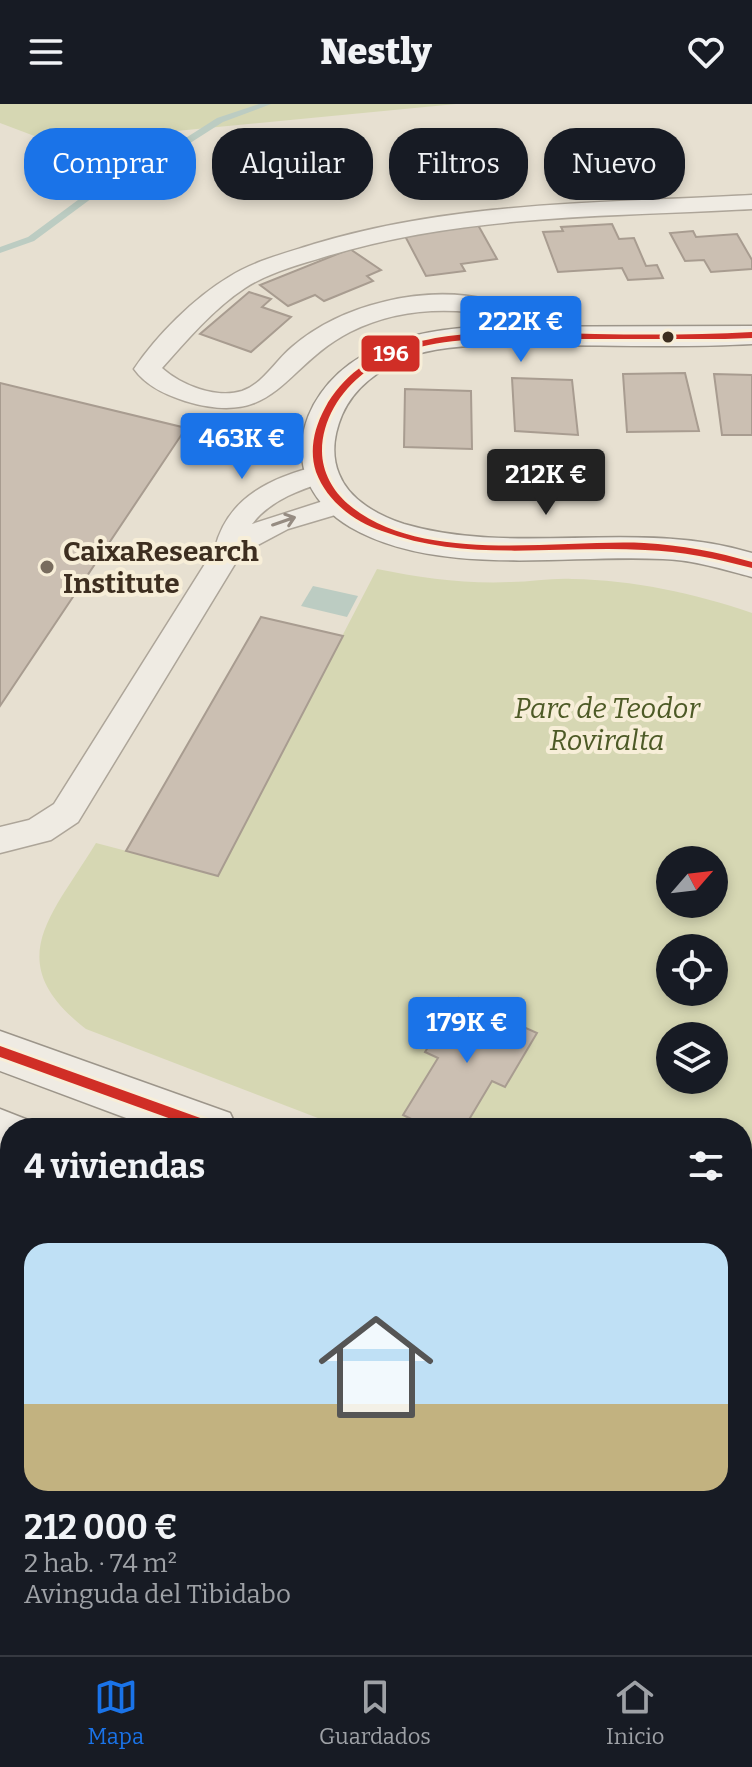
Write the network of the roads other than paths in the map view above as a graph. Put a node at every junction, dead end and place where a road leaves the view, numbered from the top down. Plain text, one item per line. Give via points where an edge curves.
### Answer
1 (752, 202) edge
2 (752, 335) edge
3 (493, 336) junction
4 (321, 474) junction
5 (342, 504) junction
6 (230, 548) junction
7 (752, 565) edge
8 (0, 840) edge
9 (0, 1051) edge
10 (184, 1118) edge

1 - 3 street via 542,212 373,232 270,267 230,287 147,369 158,381 183,390 236,401 261,391 279,371 343,325 383,312 442,302 480,305
2 - 3 street
3 - 4 street via 404,349 348,382 331,401 320,426 316,450
4 - 5 street
4 - 6 street via 282,486 258,501 236,522
6 -> 5 street via 278,523
5 - 7 street via 389,531 454,544 672,548
6 - 8 street via 75,802 39,831
9 - 10 street

